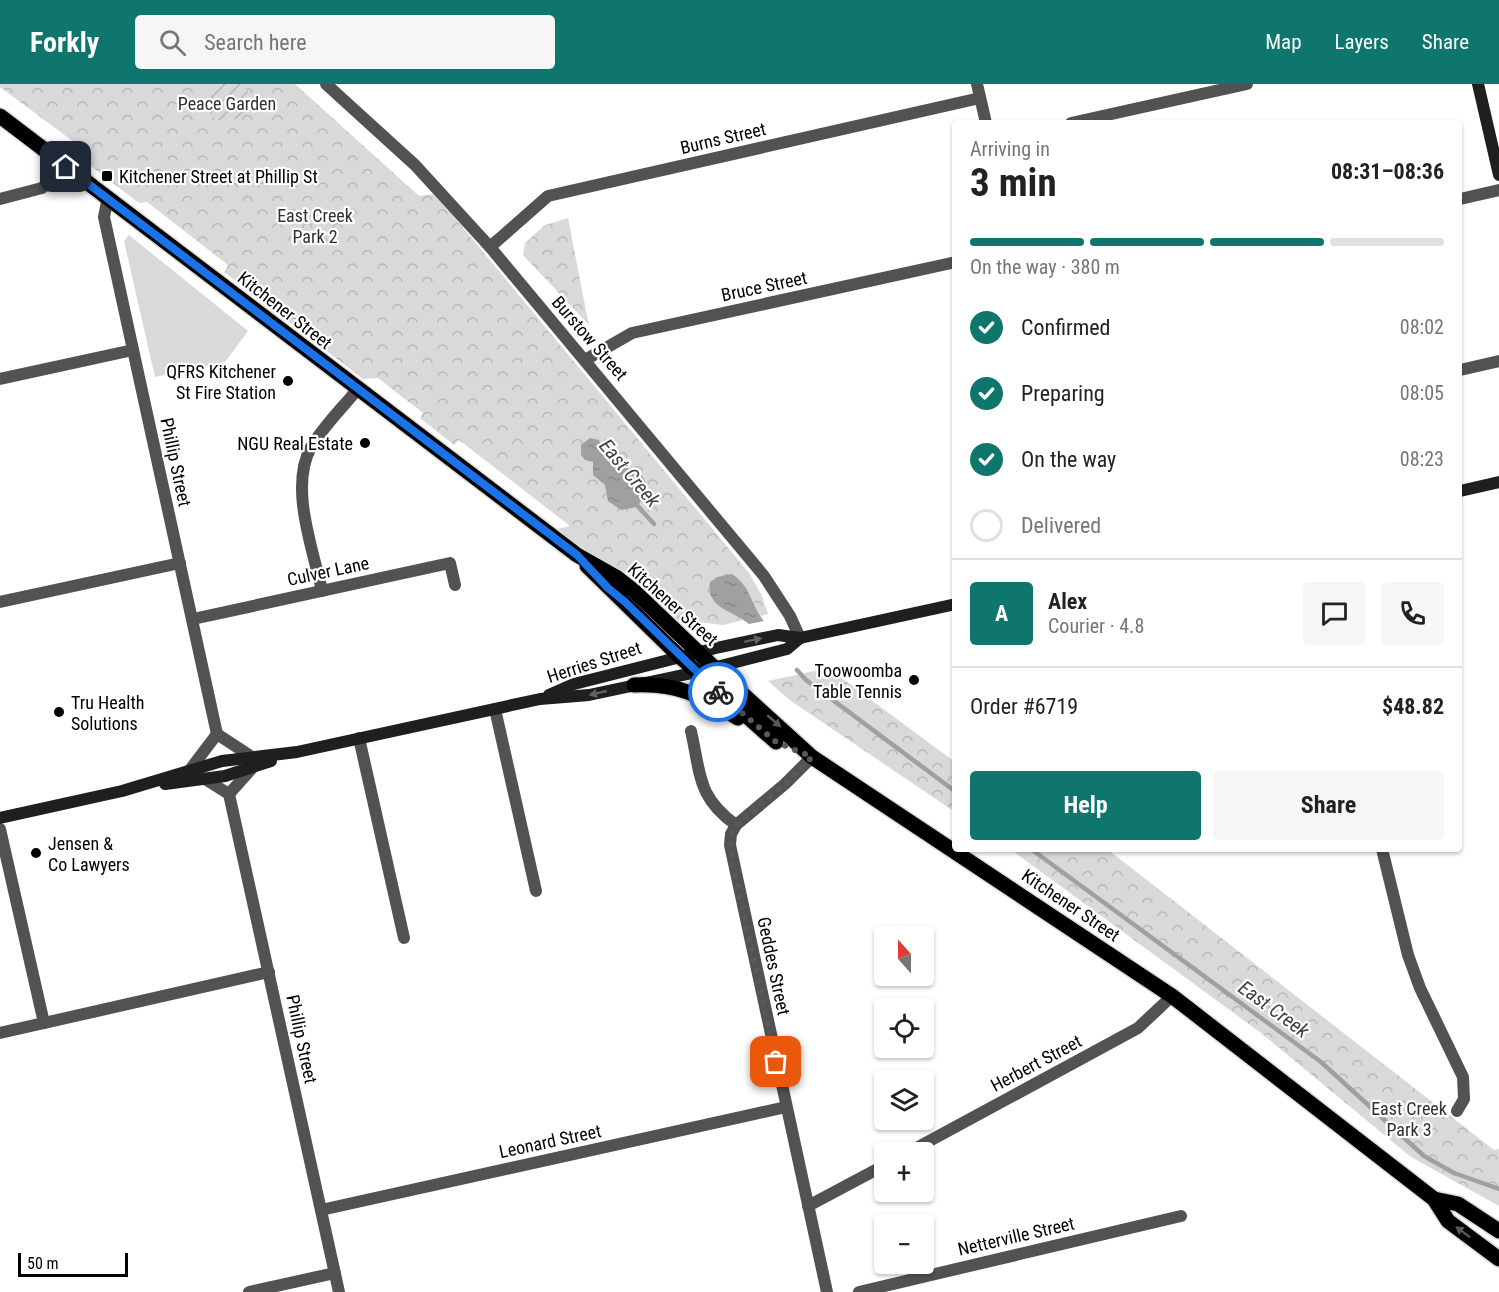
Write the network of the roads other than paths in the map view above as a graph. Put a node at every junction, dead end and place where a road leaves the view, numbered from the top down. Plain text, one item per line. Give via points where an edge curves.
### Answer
1 (326, 84) edge
2 (977, 84) edge
3 (1247, 84) edge
4 (1478, 84) edge
5 (980, 98) junction
6 (0, 116) edge
7 (985, 120) edge
8 (1085, 120) edge
9 (66, 167) junction
10 (1499, 175) edge
11 (1499, 190) edge
12 (108, 197) junction
13 (0, 199) edge
14 (1462, 199) edge
15 (490, 247) junction
16 (952, 263) edge
17 (133, 350) junction
18 (585, 360) junction
19 (1499, 361) edge
20 (1462, 370) edge
21 (0, 379) edge
22 (357, 390) junction
23 (1499, 482) edge
24 (1462, 491) edge
25 (577, 555) junction
26 (180, 563) junction
27 (455, 585) dead end
28 (322, 591) junction
29 (0, 602) edge
30 (952, 605) edge
31 (193, 619) junction
32 (800, 638) junction
33 (698, 652) junction
34 (679, 656) junction
35 (714, 668) junction
36 (697, 672) junction
37 (634, 685) junction
38 (540, 699) junction
39 (495, 709) junction
40 (691, 731) dead end
41 (217, 734) junction
42 (359, 738) junction
43 (776, 742) junction
44 (812, 757) junction
45 (253, 762) junction
46 (189, 771) junction
47 (205, 779) junction
48 (122, 791) junction
49 (229, 794) junction
50 (0, 818) edge
51 (736, 825) junction
52 (0, 829) edge
53 (952, 850) edge
54 (955, 852) edge
55 (1383, 852) edge
56 (536, 891) dead end
57 (404, 938) dead end
58 (269, 972) junction
59 (1172, 996) junction
60 (44, 1023) junction
61 (0, 1032) edge
62 (786, 1107) junction
63 (1457, 1111) dead end
64 (927, 1142) edge
65 (874, 1171) edge
66 (1434, 1199) junction
67 (808, 1206) junction
68 (321, 1210) junction
69 (1181, 1216) dead end
70 (1499, 1231) edge
71 (1499, 1259) edge
72 (335, 1273) junction
73 (249, 1292) edge
74 (339, 1292) edge
75 (827, 1292) edge
76 (859, 1292) edge

1 - 15 street, Burstow Street via 415,165
2 - 5 street
3 - 8 street
4 - 10 main road
5 - 7 street
5 - 15 street, Burns Street via 548,196
6 - 9 main road, Kitchener Street
9 - 12 main road, Kitchener Street
9 - 13 street via 42,188
11 - 14 street
12 - 17 street, Phillip Street via 104,217
12 - 22 main road, Kitchener Street
15 - 18 street, Burstow Street
16 - 18 street, Bruce Street via 632,333
17 - 21 street
17 - 26 street, Phillip Street
18 - 32 street, Burstow Street via 764,576
19 - 20 street
22 - 25 main road, Kitchener Street
22 - 28 street via 311,447 301,473 301,495
23 - 24 main road
25 - 33 main road, Kitchener Street via 634,591
25 - 34 main road, Kitchener Street
26 - 29 street
26 - 31 street, Phillip Street
27 - 28 street, Culver Lane via 450,563
28 - 31 street, Culver Lane
30 - 32 main road, Herries Street
31 - 41 street, Phillip Street
33 -> 32 main road, Herries Street via 778,635
32 - 35 main road, Herries Street via 787,649
33 - 34 main road, Herries Street
33 - 35 main road, Kitchener Street
34 - 36 main road, Kitchener Street
34 - 38 main road, Herries Street via 573,684
35 - 36 main road, Herries Street
35 -> 44 main road, Kitchener Street
36 - 37 main road, Herries Street
36 - 43 main road, Kitchener Street
37 -> 38 main road, Herries Street via 589,695
37 - 43 main road via 673,687 696,694
38 - 39 main road, Herries Street
39 - 42 main road, Herries Street
39 - 56 street
40 - 51 street via 705,793 711,805
41 - 45 street
41 - 46 street
42 - 45 main road, Herries Street
42 - 57 street
43 - 44 main road
44 - 51 street
44 - 53 main road, Kitchener Street
45 - 46 main road, Herries Street via 222,761
45 - 47 main road, Herries Street via 225,776
45 - 49 street
46 - 48 main road, Herries Street
47 - 48 main road, Herries Street
47 - 49 street
48 - 50 main road, Herries Street
49 - 58 street, Phillip Street
51 - 62 street, Geddes Street via 731,834 732,860
52 - 60 street
54 - 59 main road, Kitchener Street
55 - 63 street via 1416,977 1463,1077 1464,1099
58 - 60 street
58 - 68 street, Phillip Street
59 - 64 street, Herbert Street via 1138,1028
59 - 66 main road, Kitchener Street
60 - 61 street
62 - 67 street, Geddes Street
62 - 68 street, Leonard Street
65 - 67 street
66 - 70 main road, Kitchener Street via 1458,1204
71 -> 66 main road, Kitchener Street via 1448,1221
67 - 75 street, Geddes Street
68 - 72 street, Phillip Street
69 - 76 street, Netterville Street
72 - 73 street
72 - 74 street, Phillip Street

